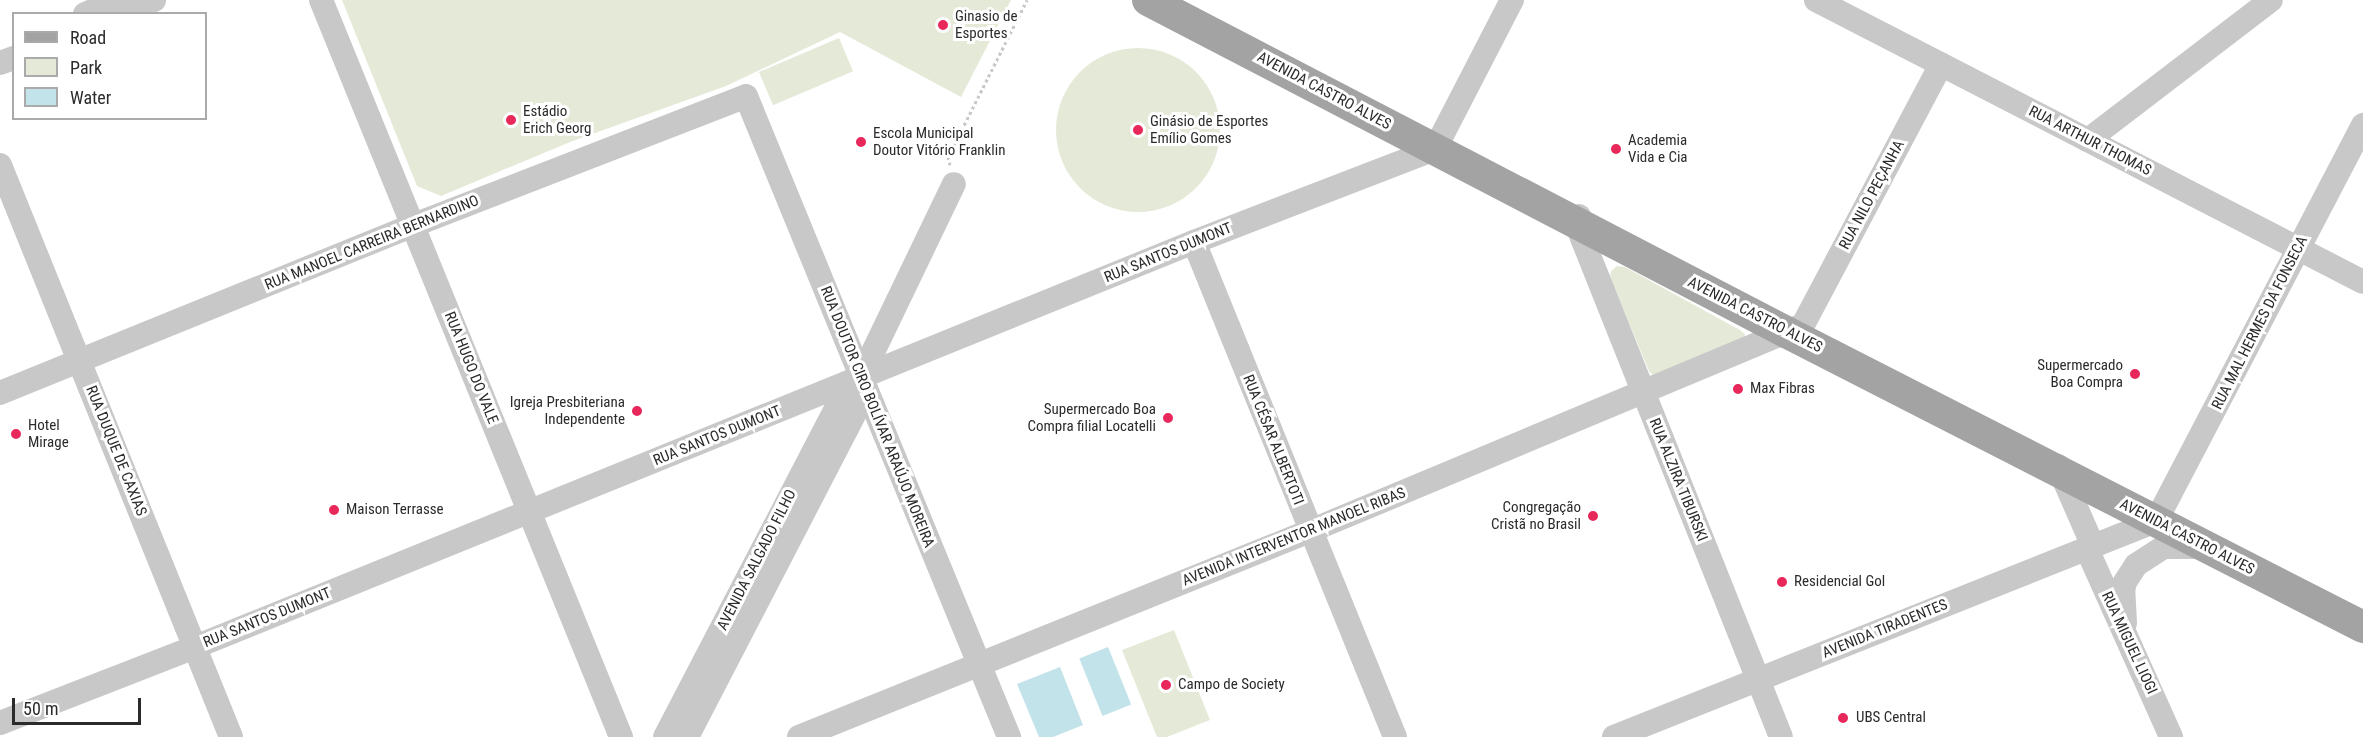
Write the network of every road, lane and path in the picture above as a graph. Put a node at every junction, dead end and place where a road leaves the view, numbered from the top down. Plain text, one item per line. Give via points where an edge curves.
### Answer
1 (118, 0) edge
2 (154, 0) edge
3 (321, 0) edge
4 (1027, 0) edge
5 (1148, 0) edge
6 (1174, 0) edge
7 (1512, 0) edge
8 (1816, 0) edge
9 (2271, 0) edge
10 (90, 12) edge
11 (126, 12) edge
12 (1218, 30) junction
13 (1941, 64) junction
14 (746, 96) joint
15 (2363, 125) edge
16 (2088, 140) junction
17 (1438, 144) junction
18 (0, 165) edge
19 (954, 184) joint
20 (1579, 217) junction
21 (414, 225) junction
22 (1194, 242) junction
23 (2298, 249) junction
24 (2363, 282) edge
25 (1795, 329) junction
26 (80, 361) junction
27 (859, 384) junction
28 (0, 393) edge
29 (1644, 393) junction
30 (2058, 464) junction
31 (529, 512) junction
32 (2159, 516) junction
33 (1310, 531) junction
34 (2090, 548) junction
35 (2210, 548) junction
36 (2311, 593) junction
37 (741, 612) junction
38 (2363, 613) edge
39 (2363, 627) edge
40 (2126, 631) junction
41 (195, 647) junction
42 (979, 663) junction
43 (1757, 679) junction
44 (0, 723) edge
45 (231, 737) edge
46 (621, 737) edge
47 (665, 737) edge
48 (687, 737) edge
49 (800, 737) edge
50 (1009, 737) edge
51 (1395, 737) edge
52 (1614, 737) edge
53 (1781, 737) edge
54 (2171, 737) edge

1 - 10 street
2 - 11 street
3 - 21 street, RUA HUGO DO VALE
4 - 19 path via 948,157
5 - 12 main road, AVENIDA CASTRO ALVES
6 - 12 main road, AVENIDA CASTRO ALVES
7 - 17 street
8 - 13 street, RUA ARTHUR THOMAS
9 - 16 street
12 - 17 main road, AVENIDA CASTRO ALVES
13 - 16 street, RUA ARTHUR THOMAS
13 - 25 street, RUA NILO PEÇANHA
14 - 21 street, RUA MANOEL CARREIRA BERNARDINO
14 - 27 street, RUA DOUTOR CIRO BOLÍVAR ARAÚJO MOREIRA
15 - 23 street, RUA MAL HERMES DA FONSECA
16 - 23 street, RUA ARTHUR THOMAS
17 - 20 main road, AVENIDA CASTRO ALVES
17 - 22 street, RUA SANTOS DUMONT
18 - 26 street, RUA DUQUE DE CAXIAS
19 - 27 street, AVENIDA SALGADO FILHO
20 - 25 main road, AVENIDA CASTRO ALVES
20 - 29 street, RUA ALZIRA TIBURSKI
21 - 26 street, RUA MANOEL CARREIRA BERNARDINO
21 - 31 street, RUA HUGO DO VALE
22 - 27 street, RUA SANTOS DUMONT
22 - 33 street, RUA CÉSAR ALBERTOTI
23 - 24 street, RUA ARTHUR THOMAS
23 - 32 street, RUA MAL HERMES DA FONSECA
25 - 29 street, AVENIDA INTERVENTOR MANOEL RIBAS
25 - 30 main road, AVENIDA CASTRO ALVES
26 - 28 street, RUA MANOEL CARREIRA BERNARDINO
26 - 41 street, RUA DUQUE DE CAXIAS
27 - 31 street, RUA SANTOS DUMONT
27 - 37 street, AVENIDA SALGADO FILHO
27 - 42 street, RUA DOUTOR CIRO BOLÍVAR ARAÚJO MOREIRA
29 - 33 street, AVENIDA INTERVENTOR MANOEL RIBAS
29 - 43 street, RUA ALZIRA TIBURSKI
30 - 32 main road, AVENIDA CASTRO ALVES
30 - 34 street, RUA MIGUEL LIOGI
31 - 41 street, RUA SANTOS DUMONT
31 - 46 street, RUA HUGO DO VALE
32 - 34 street, AVENIDA TIRADENTES
32 - 35 main road, AVENIDA CASTRO ALVES
32 - 36 main road, AVENIDA CASTRO ALVES
33 - 42 street, AVENIDA INTERVENTOR MANOEL RIBAS
33 - 51 street, RUA CÉSAR ALBERTOTI
34 - 40 street, RUA MIGUEL LIOGI via 2113,612
34 - 43 street, AVENIDA TIRADENTES
35 - 36 main road, AVENIDA CASTRO ALVES
35 - 40 street via 2164,547 2136,565 2123,590
36 - 38 main road, AVENIDA CASTRO ALVES
36 - 39 main road, AVENIDA CASTRO ALVES
37 - 47 street, AVENIDA SALGADO FILHO
37 - 48 street, AVENIDA SALGADO FILHO
40 - 54 street, RUA MIGUEL LIOGI
41 - 44 street, RUA SANTOS DUMONT
41 - 45 street, RUA DUQUE DE CAXIAS
42 - 49 street, AVENIDA INTERVENTOR MANOEL RIBAS
42 - 50 street, RUA DOUTOR CIRO BOLÍVAR ARAÚJO MOREIRA
43 - 52 street, AVENIDA TIRADENTES
43 - 53 street, RUA ALZIRA TIBURSKI

